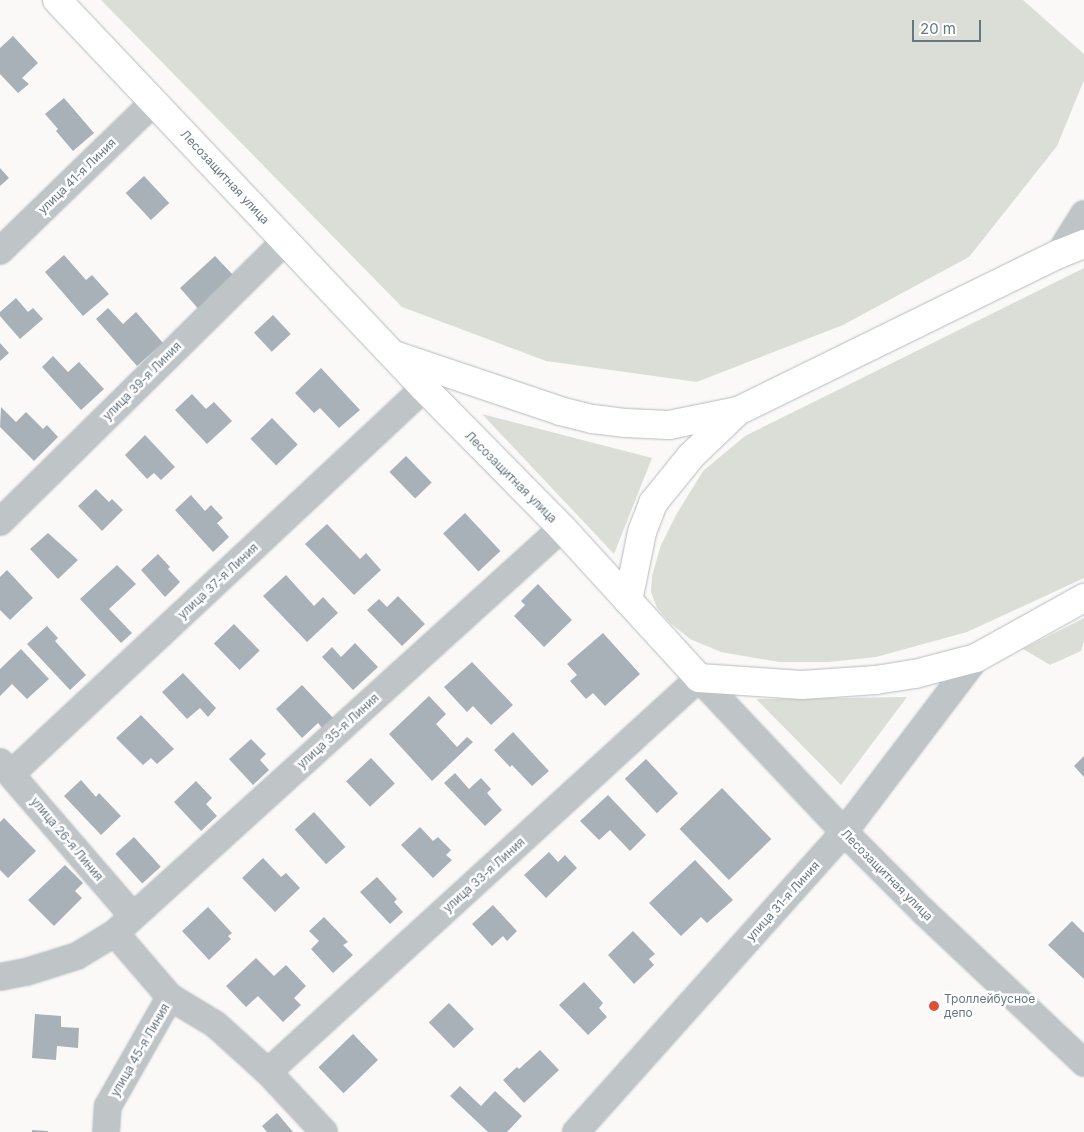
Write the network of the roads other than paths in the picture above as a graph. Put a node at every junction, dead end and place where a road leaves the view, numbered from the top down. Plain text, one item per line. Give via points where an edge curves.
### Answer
1 (57, 0) edge
2 (154, 102) junction
3 (1084, 214) edge
4 (285, 241) junction
5 (1072, 249) edge
6 (0, 251) edge
7 (392, 354) junction
8 (424, 388) junction
9 (738, 411) junction
10 (0, 522) edge
11 (562, 528) junction
12 (1084, 598) edge
13 (628, 601) junction
14 (976, 658) junction
15 (699, 678) junction
16 (6, 768) edge
17 (844, 832) junction
18 (124, 925) junction
19 (0, 977) edge
20 (170, 997) junction
21 (1084, 1063) edge
22 (268, 1072) junction
23 (106, 1132) edge
24 (324, 1132) edge
25 (576, 1132) edge

1 - 2 main road, Лесозащитная улица
2 - 4 main road, Лесозащитная улица
2 - 6 street, улица 41-я Линия
3 - 5 street
4 - 7 main road, Лесозащитная улица
4 - 10 street, улица 39-я Линия
5 - 9 main road
7 - 8 main road, Лесозащитная улица
7 - 9 main road, Лесозащитная улица via 560,411 593,419 669,425
8 - 11 main road, Лесозащитная улица
8 - 16 street, улица 37-я Линия
9 - 13 main road via 691,456 653,503 642,532
11 - 13 main road, Лесозащитная улица
11 - 18 street, улица 35-я Линия
12 - 14 main road
13 - 15 main road, Лесозащитная улица
14 - 15 main road via 915,674 802,686
14 - 17 street, улица 31-я Линия
15 - 17 street, Лесозащитная улица
15 - 22 street, улица 33-я Линия
16 - 18 street, улица 26-я Линия
17 - 21 street, Лесозащитная улица
17 - 25 street, улица 31-я Линия
18 - 19 street, улица 35-я Линия via 77,956
18 - 20 street, улица 26-я Линия
20 - 22 street, улица 26-я Линия via 214,1024
20 - 23 street, улица 45-я Линия via 108,1106
22 - 24 street, улица 26-я Линия

